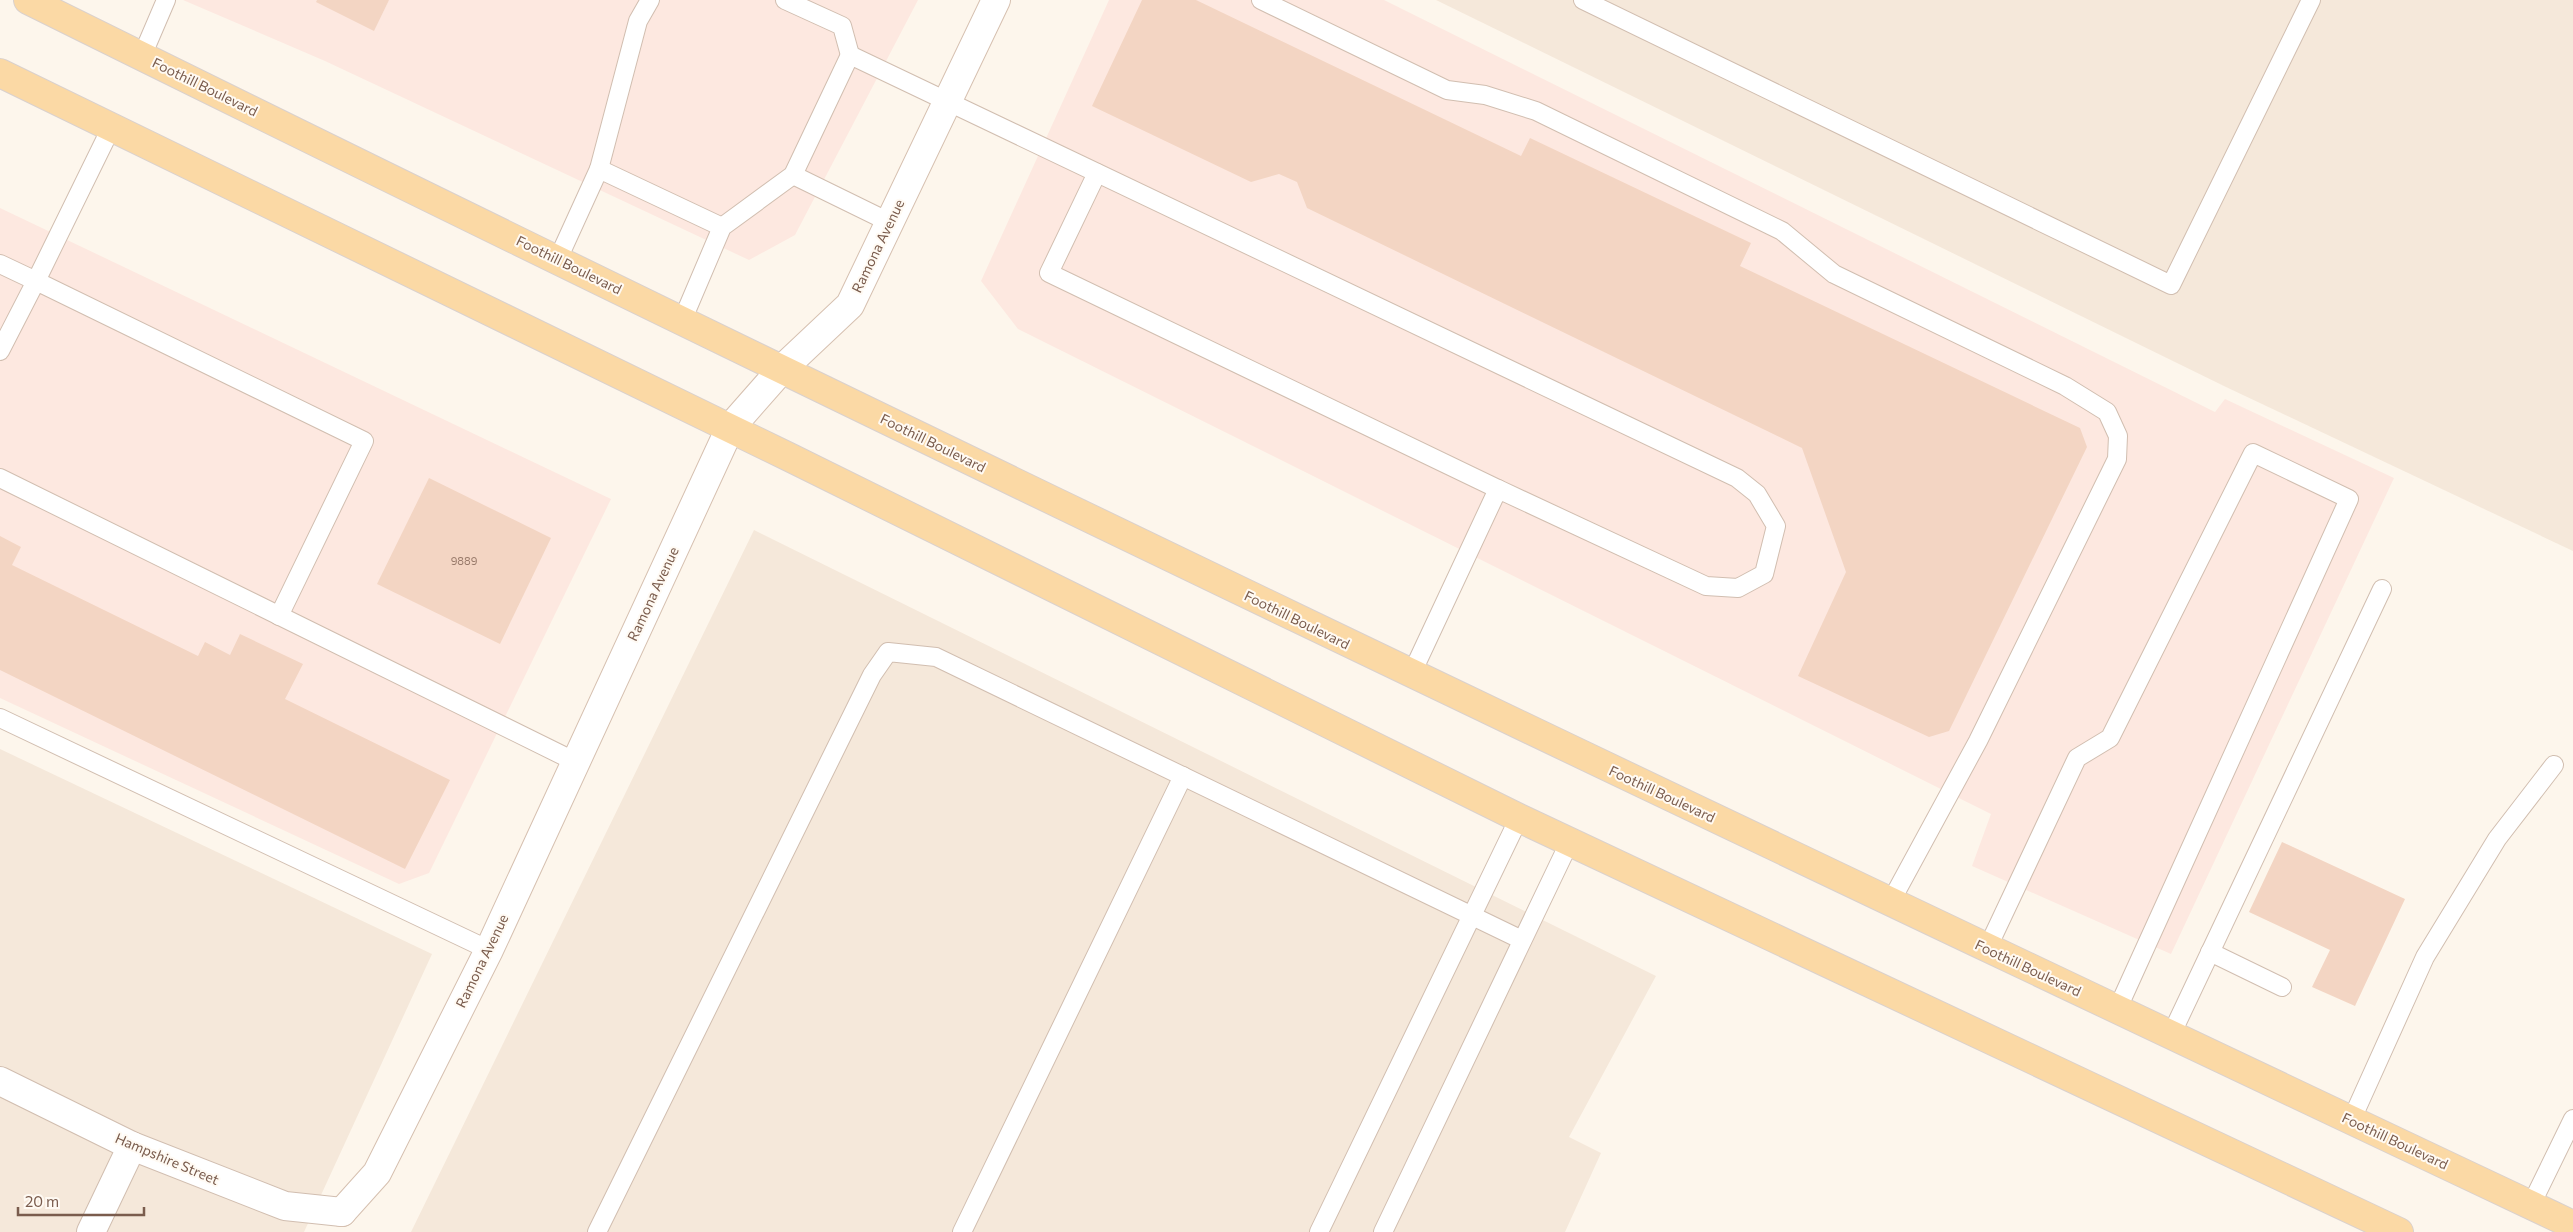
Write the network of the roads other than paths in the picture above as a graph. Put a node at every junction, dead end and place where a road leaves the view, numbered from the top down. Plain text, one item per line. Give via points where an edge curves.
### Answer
1 (28, 0) edge
2 (166, 0) edge
3 (650, 0) edge
4 (785, 0) edge
5 (996, 0) edge
6 (1261, 0) edge
7 (1583, 0) edge
8 (2311, 0) edge
9 (850, 55) junction
10 (142, 56) junction
11 (0, 73) edge
12 (947, 102) junction
13 (112, 126) junction
14 (600, 170) junction
15 (1097, 173) junction
16 (793, 175) junction
17 (890, 222) junction
18 (722, 227) junction
19 (558, 260) junction
20 (0, 264) edge
21 (36, 281) junction
22 (682, 321) junction
23 (0, 350) edge
24 (781, 370) junction
25 (730, 428) junction
26 (0, 478) edge
27 (1498, 489) junction
28 (2382, 589) dead end
29 (279, 616) junction
30 (1411, 675) junction
31 (0, 718) edge
32 (576, 762) junction
33 (2554, 765) dead end
34 (1183, 776) junction
35 (1519, 818) junction
36 (1570, 841) junction
37 (1890, 903) junction
38 (1472, 915) junction
39 (1522, 940) junction
40 (1987, 949) junction
41 (488, 950) junction
42 (2210, 952) junction
43 (2282, 987) dead end
44 (2117, 1010) junction
45 (2171, 1035) junction
46 (0, 1081) edge
47 (2573, 1120) edge
48 (2351, 1121) junction
49 (132, 1146) junction
50 (2531, 1205) junction
51 (342, 1212) joint
52 (2573, 1225) edge
53 (91, 1232) edge
54 (597, 1232) edge
55 (962, 1232) edge
56 (1318, 1232) edge
57 (1382, 1232) edge
58 (2399, 1232) edge

1 - 10 main road, Foothill Boulevard
2 - 10 lane
3 - 14 lane via 638,21
4 - 9 lane via 842,26
5 - 12 street, Ramona Avenue
6 - 37 lane via 1447,90 1485,95 1536,111 1716,198 1782,231 1834,274 2065,386 2107,412 2118,436 2117,459 1978,741
7 - 8 lane via 2172,285
9 - 12 lane
9 - 16 lane
10 - 19 main road, Foothill Boulevard
11 - 13 main road
12 - 15 lane
12 - 17 street, Ramona Avenue
13 - 21 lane
13 - 25 main road
14 - 18 lane
14 - 19 lane
15 - 27 lane via 1049,273
15 - 27 lane via 1737,478 1757,494 1776,526 1764,574 1738,588 1706,586
16 - 17 lane
16 - 18 lane
17 - 24 street, Ramona Avenue via 850,305
18 - 22 lane
19 - 22 main road, Foothill Boulevard
20 - 21 lane
21 - 23 lane
21 - 29 lane via 364,441
22 - 24 main road, Foothill Boulevard
24 - 25 street, Ramona Avenue
24 - 30 main road, Foothill Boulevard
25 - 32 street, Ramona Avenue
25 - 35 main road
26 - 29 lane
27 - 30 lane
28 - 42 lane
29 - 32 lane
30 - 37 main road, Foothill Boulevard
31 - 41 lane
32 - 41 street, Ramona Avenue
33 - 48 lane via 2497,839 2425,957
34 - 38 lane
34 - 54 lane via 936,657 888,652 872,675
34 - 55 lane
35 - 36 main road
35 - 38 lane
36 - 39 lane
36 - 58 main road
37 - 40 main road, Foothill Boulevard
38 - 39 lane
38 - 56 lane
39 - 57 lane
40 - 44 main road, Foothill Boulevard
40 - 44 lane via 2077,758 2110,738 2253,453 2349,499
41 - 51 street, Ramona Avenue via 377,1173
42 - 43 lane
42 - 45 lane
44 - 45 main road, Foothill Boulevard
45 - 48 main road, Foothill Boulevard
46 - 49 street, Hampshire Street
47 - 50 lane
48 - 50 main road, Foothill Boulevard
49 - 51 street, Hampshire Street via 285,1206
49 - 53 street
50 - 52 main road, Foothill Boulevard

